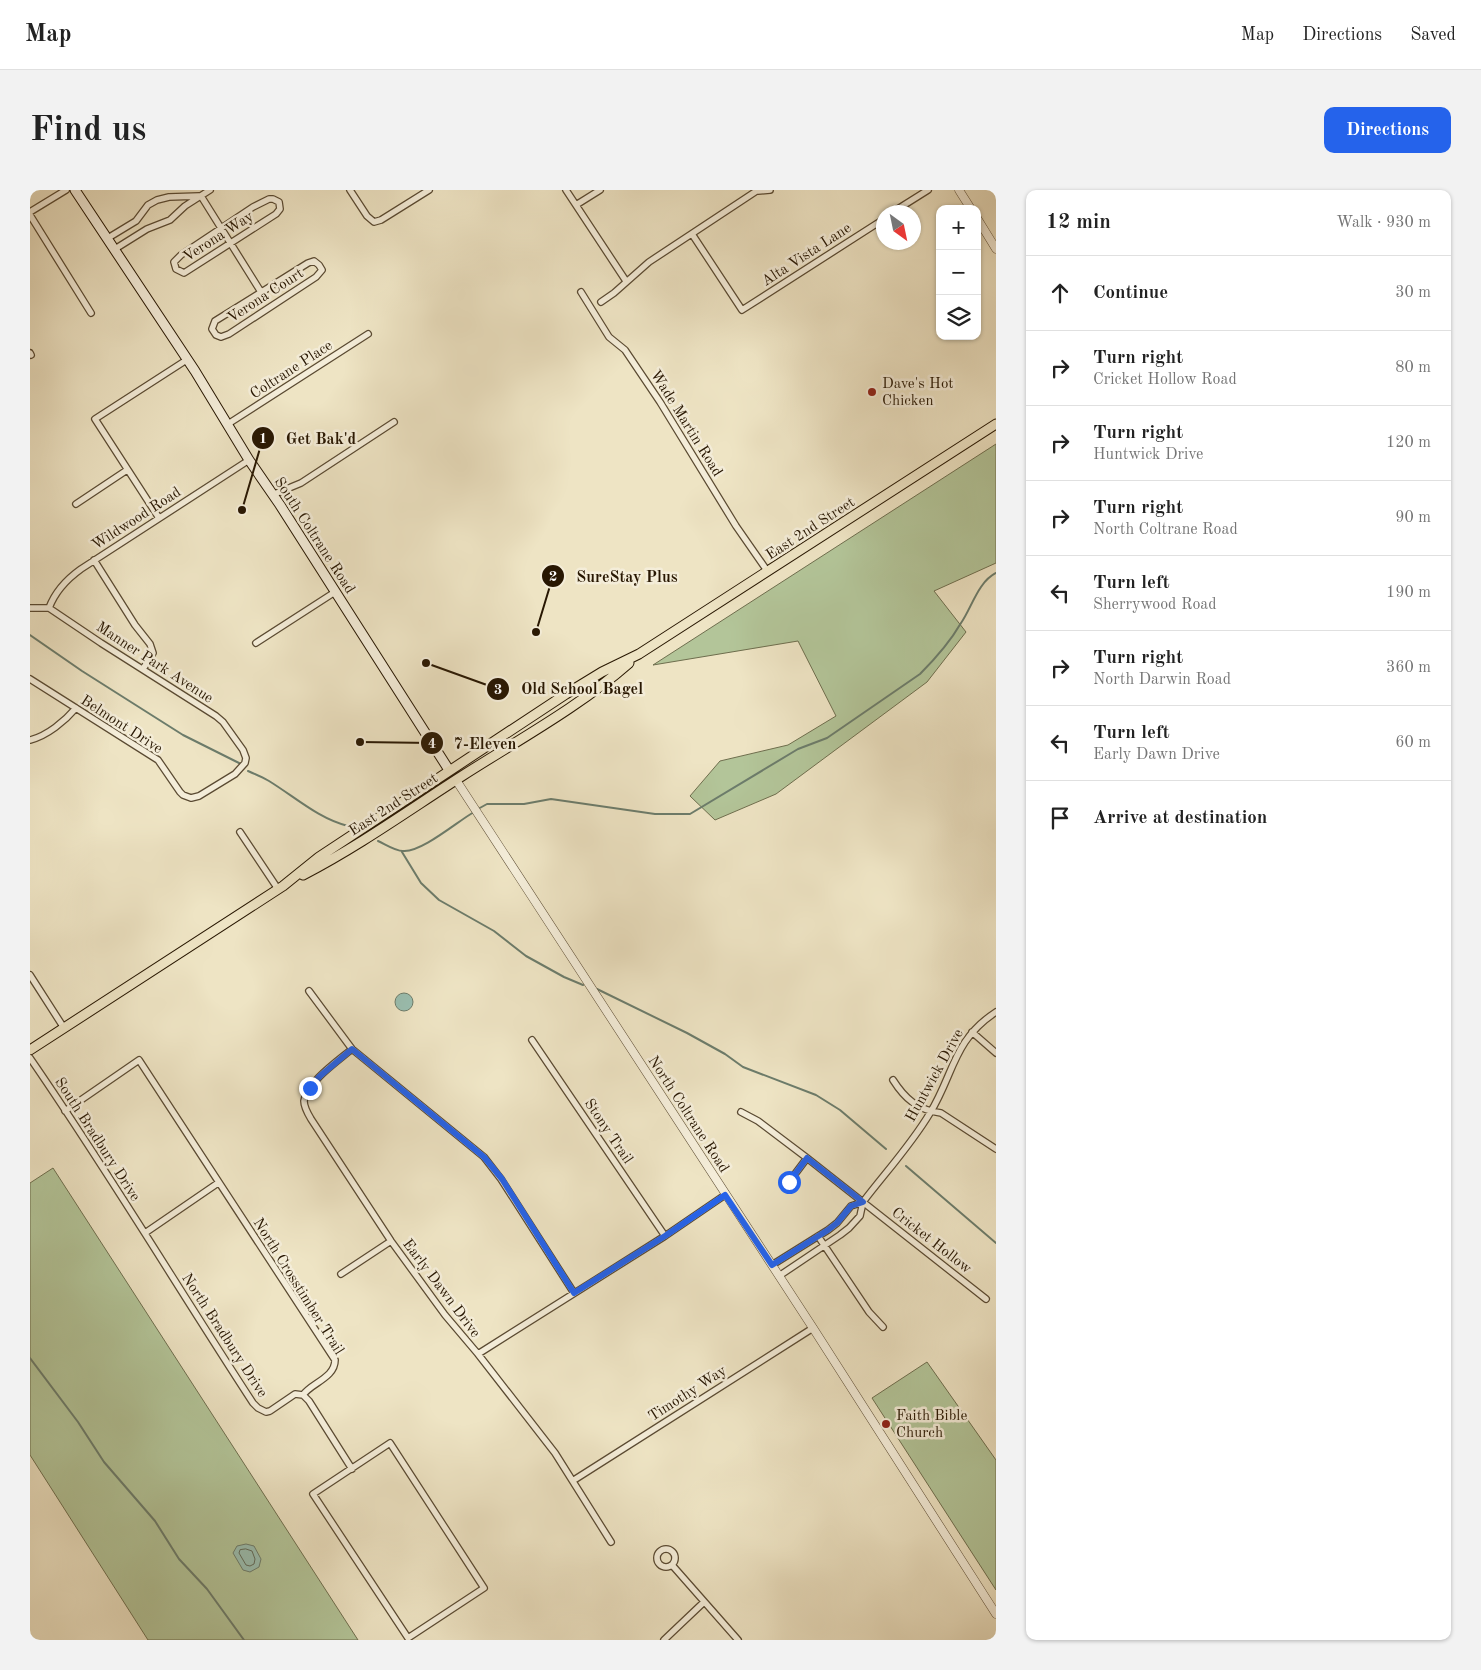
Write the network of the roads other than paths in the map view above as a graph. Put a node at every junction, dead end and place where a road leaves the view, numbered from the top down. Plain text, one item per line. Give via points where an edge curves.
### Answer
1 (66, 190) edge
2 (75, 190) edge
3 (210, 190) edge
4 (350, 190) edge
5 (429, 190) edge
6 (566, 190) edge
7 (600, 190) edge
8 (770, 190) edge
9 (928, 190) edge
10 (959, 190) edge
11 (758, 191) edge
12 (201, 196) junction
13 (576, 205) junction
14 (904, 205) edge
15 (968, 205) edge
16 (30, 214) edge
17 (876, 224) edge
18 (981, 225) edge
19 (222, 228) junction
20 (692, 234) junction
21 (108, 238) junction
22 (231, 243) junction
23 (115, 249) junction
24 (996, 249) edge
25 (626, 281) junction
26 (261, 292) junction
27 (581, 292) dead end
28 (601, 302) dead end
29 (91, 313) dead end
30 (368, 334) dead end
31 (188, 360) junction
32 (394, 422) dead end
33 (228, 424) junction
34 (996, 424) edge
35 (249, 460) junction
36 (128, 470) junction
37 (272, 495) junction
38 (76, 504) dead end
39 (159, 518) junction
40 (94, 560) junction
41 (768, 572) junction
42 (335, 592) junction
43 (30, 608) edge
44 (49, 608) junction
45 (256, 643) dead end
46 (639, 654) junction
47 (143, 669) junction
48 (30, 679) edge
49 (566, 694) junction
50 (76, 708) junction
51 (542, 725) junction
52 (30, 740) edge
53 (449, 770) junction
54 (456, 780) junction
55 (191, 798) joint
56 (240, 832) dead end
57 (280, 887) junction
58 (30, 975) edge
59 (309, 991) dead end
60 (996, 1012) edge
61 (64, 1028) junction
62 (972, 1032) junction
63 (532, 1040) dead end
64 (352, 1049) junction
65 (30, 1050) edge
66 (996, 1053) edge
67 (30, 1058) edge
68 (893, 1080) dead end
69 (65, 1111) junction
70 (741, 1112) dead end
71 (931, 1112) junction
72 (996, 1149) edge
73 (807, 1158) junction
74 (789, 1182) dead end
75 (218, 1183) junction
76 (725, 1195) junction
77 (863, 1202) junction
78 (145, 1233) junction
79 (665, 1236) junction
80 (818, 1236) junction
81 (391, 1241) junction
82 (825, 1246) junction
83 (772, 1265) junction
84 (341, 1274) dead end
85 (779, 1276) junction
86 (574, 1293) junction
87 (986, 1299) dead end
88 (883, 1326) dead end
89 (813, 1328) junction
90 (478, 1354) junction
91 (303, 1395) junction
92 (352, 1469) junction
93 (574, 1480) junction
94 (611, 1542) dead end
95 (672, 1565) dead end
96 (704, 1602) junction
97 (996, 1614) edge
98 (664, 1640) edge
99 (738, 1640) edge

1 - 16 street
2 - 21 main road, South Coltrane Road
3 - 12 street
4 - 5 street via 374,222
6 - 13 street
7 - 13 street
8 - 11 street
9 - 14 street
10 - 15 street
11 - 20 street
12 - 19 street
12 - 21 street via 157,200 148,205 136,221
12 - 23 street via 170,220 147,229
13 - 25 street
16 - 29 street
17 - 20 street, Alta Vista Lane via 742,310
18 - 24 street
19 - 22 street
19 - 22 street, Verona Way via 181,255 174,262 174,267 184,273
19 - 22 street, Verona Way via 269,199 279,202 278,212
20 - 25 street
21 - 23 main road, South Coltrane Road
22 - 26 street
23 - 31 main road, South Coltrane Road
25 - 28 street
26 - 26 street, Verona Court via 215,322 212,329 215,334 221,337 229,334 322,270 317,262 308,263
27 - 41 street, Wade Martin Road via 609,338 621,346 645,380
30 - 33 street, Coltrane Place
31 - 33 main road, South Coltrane Road
31 - 36 street via 95,419
32 - 37 street via 301,483
33 - 35 main road, South Coltrane Road
34 - 41 main road, East 2nd Street
35 - 37 main road, South Coltrane Road
35 - 39 street, Wildwood Road
36 - 38 street
36 - 39 street
37 - 42 main road, South Coltrane Road
39 - 40 street, Wildwood Road
40 - 44 street, Wildwood Road via 66,581
40 - 47 street via 150,644 153,653
41 - 46 main road, East 2nd Street
42 - 45 street
42 - 53 main road, South Coltrane Road
43 - 44 street
44 - 47 street, Manner Park Avenue
46 - 49 main road, East 2nd Street
46 - 51 main road, East 2nd Street via 608,680
47 - 55 street, Manner Park Avenue via 223,722 246,758 235,774
48 - 50 street, Belmont Drive
49 - 51 main road via 566,700
49 - 53 main road, East 2nd Street
50 - 52 street via 66,720
50 - 55 street, Belmont Drive via 158,760 180,792
51 - 54 main road, East 2nd Street
53 - 54 main road
53 - 57 main road, East 2nd Street
54 - 57 main road, East 2nd Street via 332,860
54 - 76 street, North Coltrane Road
56 - 57 street
57 - 61 main road, East 2nd Street
58 - 61 street
59 - 64 street
60 - 62 street, Huntwick Drive
61 - 65 main road, East 2nd Street
62 - 66 street
62 - 71 street, Huntwick Drive via 957,1054
63 - 79 street, Stony Trail
64 - 81 street, Early Dawn Drive via 320,1076 306,1094 304,1103 311,1120
64 - 86 street via 484,1157 502,1179
67 - 69 street, South Bradbury Drive
68 - 71 street via 902,1094
69 - 75 street via 139,1060
69 - 78 street, South Bradbury Drive
70 - 73 street, Cricket Hollow
71 - 72 street via 941,1113
71 - 77 street, Huntwick Drive
73 - 74 street
73 - 77 street, Cricket Hollow
75 - 78 street
75 - 91 street, North Crosstimber Trail via 335,1360 331,1372
76 - 79 street
76 - 83 street, North Coltrane Road
77 - 80 street, Huntwick Drive via 851,1206 837,1223
77 - 82 street, Huntwick Drive via 860,1216
77 - 87 street, Cricket Hollow
78 - 91 street, North Bradbury Drive via 258,1408 270,1411 295,1394
79 - 86 street
80 - 82 street
80 - 83 street, Huntwick Drive
81 - 84 street
81 - 90 street, Early Dawn Drive
82 - 85 street, Huntwick Drive
82 - 88 street via 869,1312
83 - 85 street, North Coltrane Road
85 - 89 street, North Coltrane Road
86 - 90 street
89 - 93 street, Timothy Way
89 - 97 street, North Coltrane Road
90 - 93 street, Early Dawn Drive
91 - 92 street
92 - 92 street via 313,1494 408,1638 484,1588 390,1442
93 - 94 street, Early Dawn Drive
95 - 96 street
96 - 98 street
96 - 99 street

